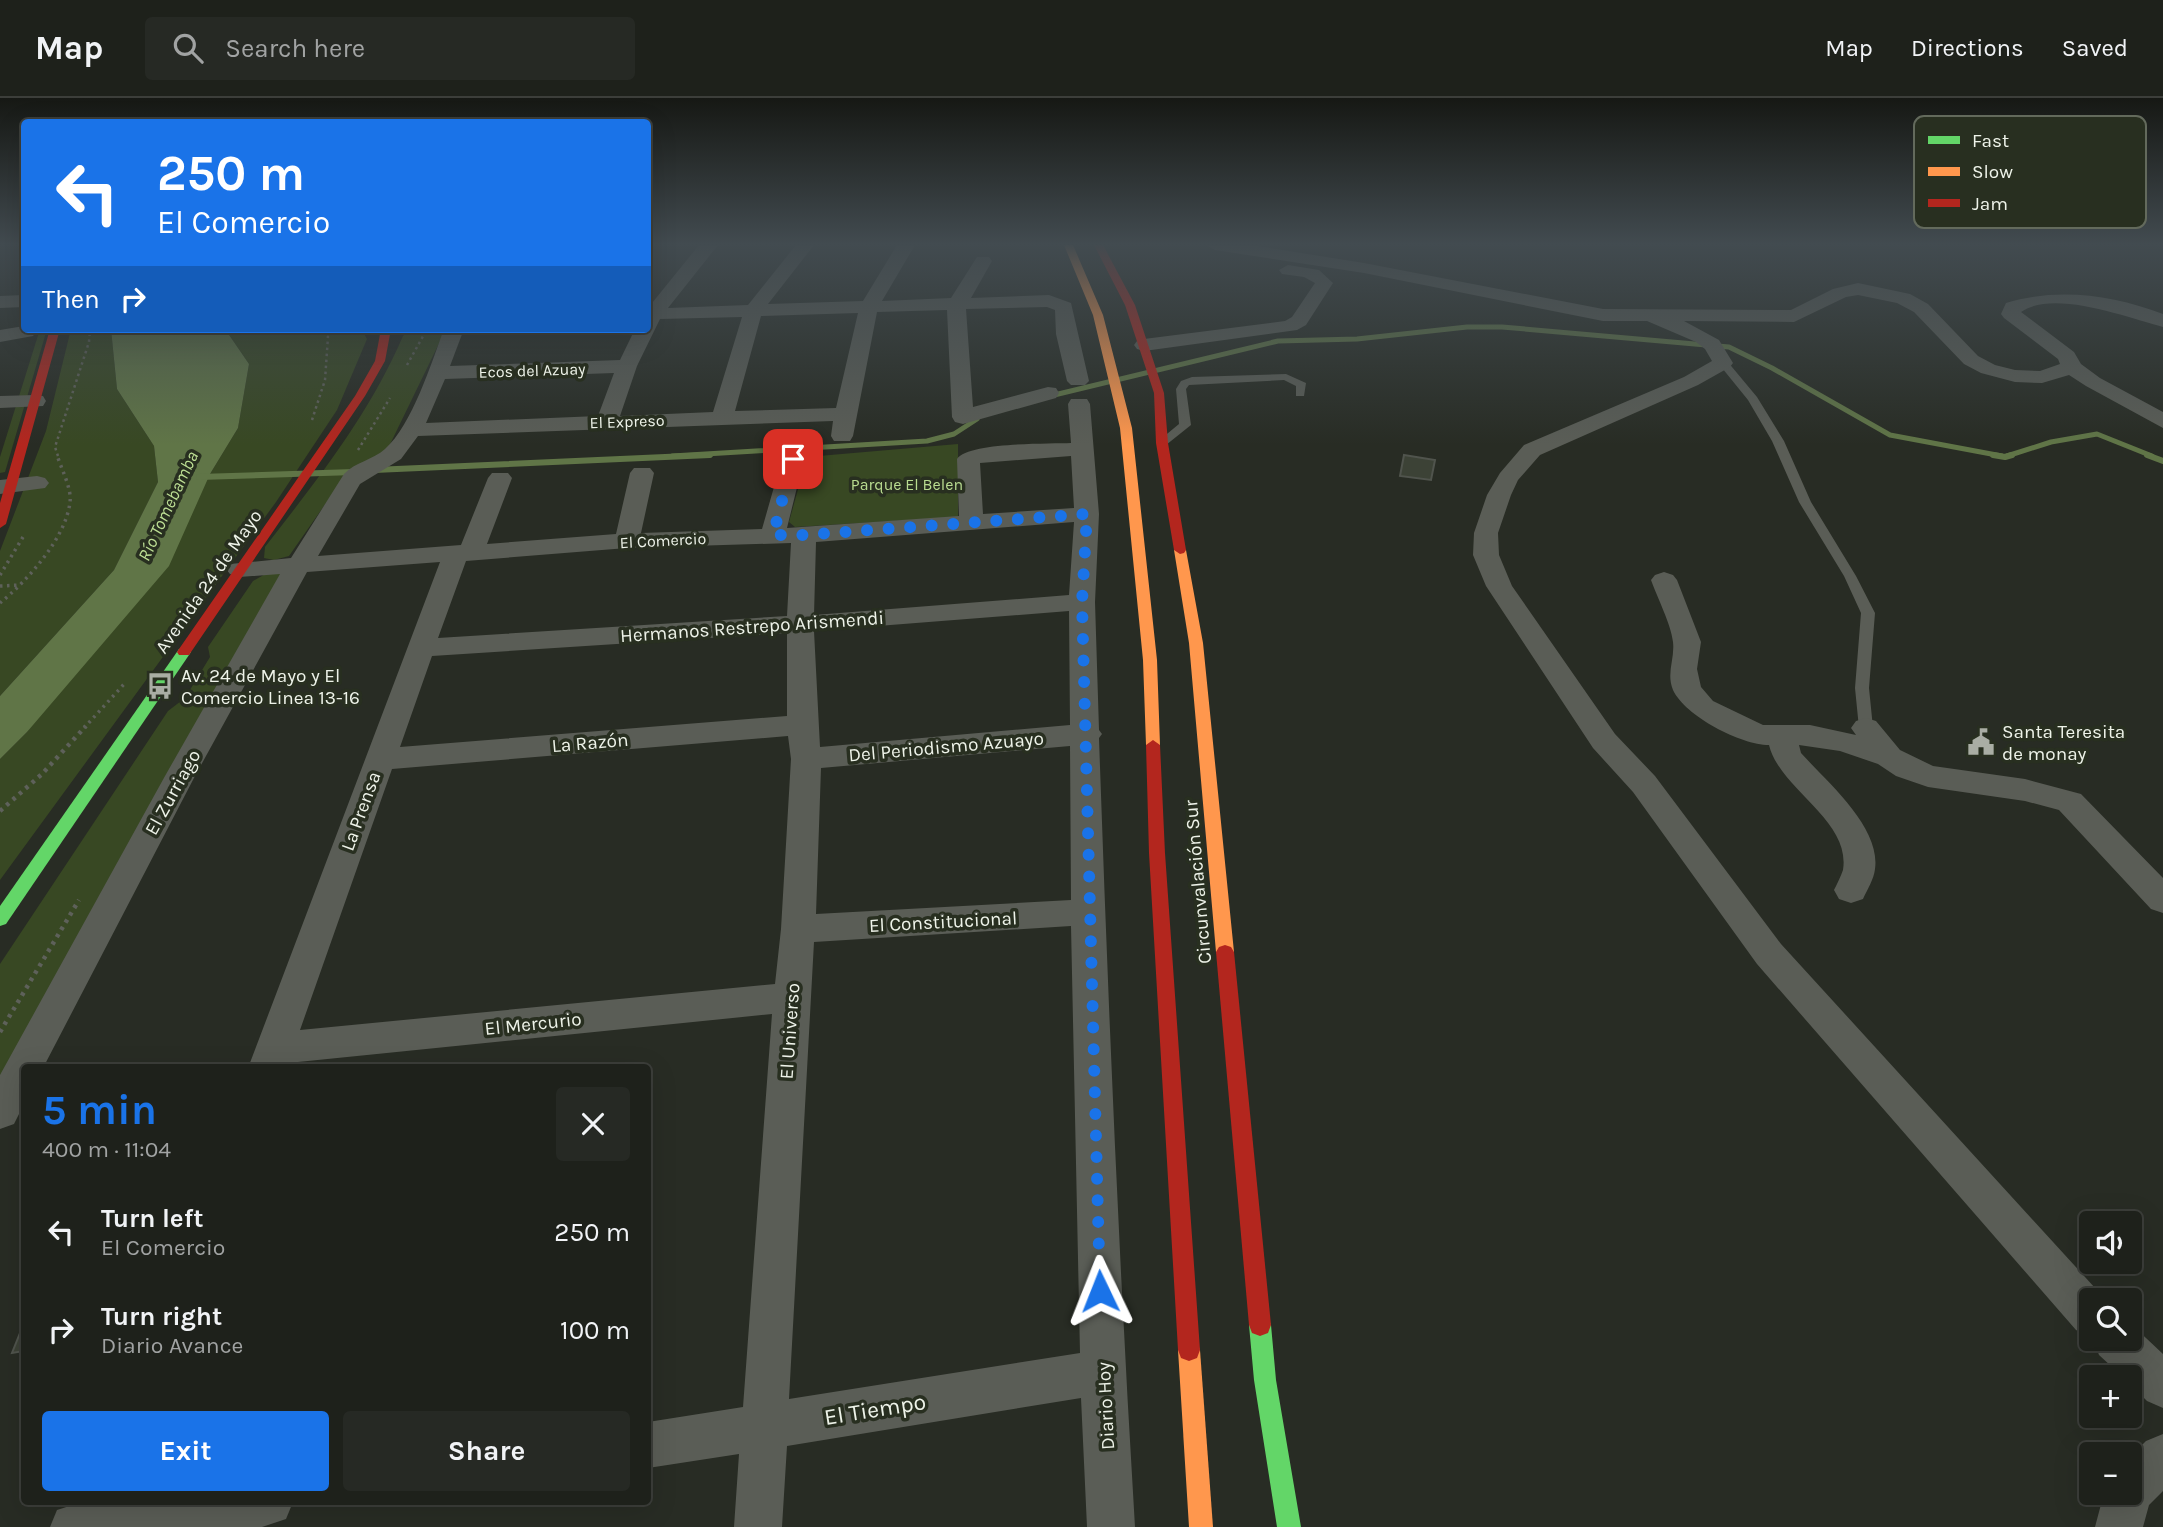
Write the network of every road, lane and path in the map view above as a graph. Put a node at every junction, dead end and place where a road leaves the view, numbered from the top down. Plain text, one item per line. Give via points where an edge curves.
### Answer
1 (753, 311) edge
2 (745, 312) edge
3 (868, 312) edge
4 (957, 312) edge
5 (1059, 312) edge
6 (1097, 312) edge
7 (1132, 312) edge
8 (1305, 312) edge
9 (1587, 312) edge
10 (1803, 312) edge
11 (1925, 312) edge
12 (2012, 312) edge
13 (2133, 312) edge
14 (1649, 315) junction
15 (651, 320) edge
16 (2163, 321) edge
17 (53, 333) edge
18 (90, 333) edge
19 (324, 333) edge
20 (386, 333) edge
21 (453, 333) edge
22 (642, 333) edge
23 (26, 335) edge
24 (0, 336) edge
25 (1143, 345) junction
26 (1723, 363) junction
27 (627, 366) junction
28 (2072, 367) junction
29 (438, 373) junction
30 (1078, 381) dead end
31 (1048, 393) dead end
32 (1300, 394) dead end
33 (14, 401) edge
34 (1079, 404) dead end
35 (315, 412) dead end
36 (845, 414) junction
37 (722, 418) junction
38 (2163, 421) edge
39 (607, 422) junction
40 (410, 430) junction
41 (842, 436) dead end
42 (1162, 443) junction
43 (1082, 449) junction
44 (793, 459) dead end
45 (642, 473) dead end
46 (500, 478) dead end
47 (37, 484) dead end
48 (4, 486) edge
49 (1087, 514) junction
50 (971, 523) junction
51 (0, 524) edge
52 (789, 535) junction
53 (627, 541) junction
54 (462, 555) junction
55 (298, 565) junction
56 (239, 569) junction
57 (1664, 580) dead end
58 (22, 585) junction
59 (0, 586) edge
60 (1082, 602) junction
61 (0, 603) edge
62 (800, 624) junction
63 (421, 648) junction
64 (1866, 727) joint
65 (1087, 734) junction
66 (1782, 737) junction
67 (804, 742) junction
68 (1886, 756) junction
69 (379, 759) junction
70 (1851, 890) dead end
71 (2163, 900) edge
72 (1088, 912) junction
73 (0, 919) edge
74 (798, 929) junction
75 (791, 998) junction
76 (271, 1058) edge
77 (26, 1064) edge
78 (21, 1073) edge
79 (0, 1112) edge
80 (2079, 1302) edge
81 (2128, 1351) edge
82 (1103, 1372) junction
83 (2163, 1385) edge
84 (765, 1428) junction
85 (651, 1445) edge
86 (2163, 1458) edge
87 (2142, 1479) edge
88 (2125, 1505) edge
89 (237, 1512) edge
90 (85, 1518) edge
91 (758, 1527) edge
92 (1111, 1527) edge
93 (1201, 1527) edge
94 (1289, 1527) edge
95 (2119, 1527) edge

1 - 37 street
2 - 15 street
3 - 36 street
4 - 31 street via 963,417
5 - 30 street
6 - 93 main road, Circunvalación Sur via 1126,428 1150,660 1157,853
7 - 25 main road, Circunvalación Sur
8 - 25 street via 1290,326
9 - 14 street
10 - 14 street via 1794,316
11 - 28 street via 1971,360 1988,369 2042,377
12 - 28 street via 2067,356
13 - 16 street
14 - 26 street via 1712,343
17 - 33 main road
18 - 58 path via 55,447 71,499 60,533
19 - 35 path via 328,337 325,380
20 - 56 main road, Avenida 24 de Mayo via 373,375
21 - 29 street
22 - 27 street
23 - 24 street
25 - 42 main road, Circunvalación Sur via 1159,393
26 - 64 lane via 1753,399 1778,441 1805,502 1868,613 1862,688
26 - 80 street via 1532,450 1499,495 1486,533 1486,555 1499,586 1604,741 1644,784 1769,954
27 - 29 street, Ecos del Azuay
27 - 39 street
28 - 38 street
29 - 40 street
32 - 42 lane via 1302,385 1286,377 1192,380 1181,389 1185,425
33 - 48 main road
34 - 43 street, Diario Hoy
36 - 37 street, El Expreso
36 - 41 street
37 - 39 street, El Expreso
39 - 40 street, El Expreso
40 - 55 street, El Zurriago via 395,453 353,477
42 - 94 main road, Circunvalación Sur via 1196,643 1265,1380
43 - 49 street, Diario Hoy
43 - 50 street via 980,454 968,459
44 - 52 street, El Universo
45 - 53 street
46 - 54 street, La Prensa
47 - 48 street
48 - 51 main road
49 - 50 street, El Comercio
49 - 60 street, Diario Hoy
50 - 52 street, El Comercio
52 - 53 street, El Comercio
52 - 62 street, El Universo
53 - 54 street, El Comercio
54 - 55 street, El Comercio
54 - 63 street, La Prensa
55 - 56 street, El Comercio
55 - 77 street, El Zurriago
56 - 73 main road, Avenida 24 de Mayo
57 - 66 street via 1688,642 1683,669 1687,689 1703,708 1737,726 1759,735
58 - 59 path
58 - 61 path
60 - 62 street, Hermanos Restrepo Arismendi
60 - 65 street, Diario Hoy
62 - 63 street, Hermanos Restrepo Arismendi
62 - 67 street, El Universo
63 - 69 street, La Prensa
64 - 68 street
65 - 67 street, Del Periodismo Azuayo
65 - 72 street, Diario Hoy
66 - 68 street via 1810,734
66 - 70 street via 1787,757 1847,825 1858,849 1859,870
67 - 69 street, La Razón
67 - 74 street, El Universo
68 - 71 street via 1924,776 2025,789 2070,802
69 - 76 street, La Prensa
72 - 74 street, El Constitucional
72 - 82 street, Diario Hoy
74 - 75 street, El Universo
75 - 76 street, El Mercurio
75 - 84 street, El Universo
78 - 79 street, El Zurriago
81 - 83 street
82 - 84 street, El Tiempo
82 - 92 street, Diario Hoy
84 - 85 street, El Tiempo
84 - 91 street, El Universo
86 - 87 street
88 - 95 street
89 - 90 street

